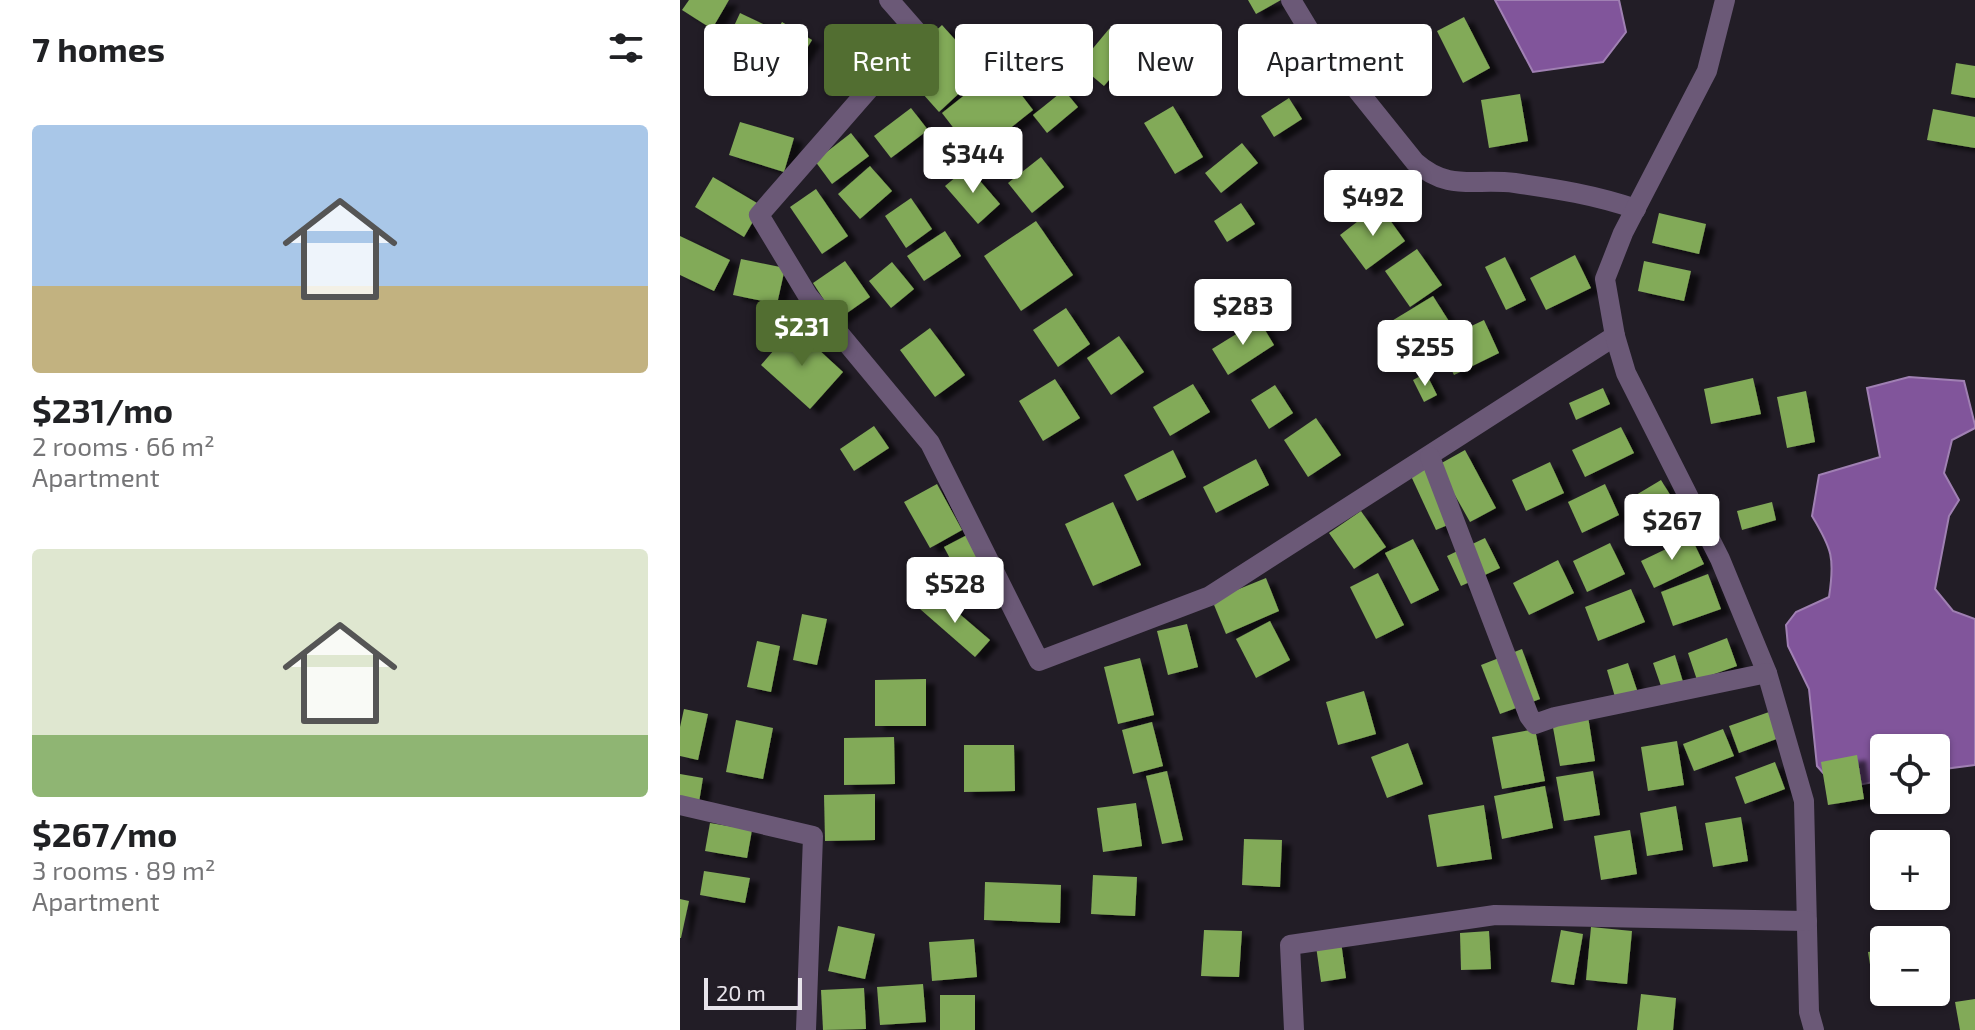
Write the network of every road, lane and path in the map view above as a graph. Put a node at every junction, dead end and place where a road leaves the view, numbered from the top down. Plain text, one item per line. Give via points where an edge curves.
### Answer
1 (889, 0) edge
2 (1291, 0) edge
3 (1725, 0) edge
4 (1636, 209) junction
5 (1615, 336) junction
6 (1430, 457) junction
7 (1767, 673) junction
8 (680, 805) edge
9 (1807, 921) junction
10 (806, 1030) edge
11 (1294, 1030) edge
12 (1814, 1030) edge

1 - 6 street via 918,33 759,215 808,296 930,443 1039,661 1210,596
2 - 4 street via 1309,30 1429,174 1446,181 1593,194
3 - 4 street via 1707,71
4 - 5 street via 1605,279
5 - 6 street
5 - 7 street via 1626,373 1720,559
6 - 7 street via 1535,724
7 - 9 street via 1804,801
8 - 10 street via 813,836
9 - 11 street via 1495,915 1290,945
9 - 12 street

